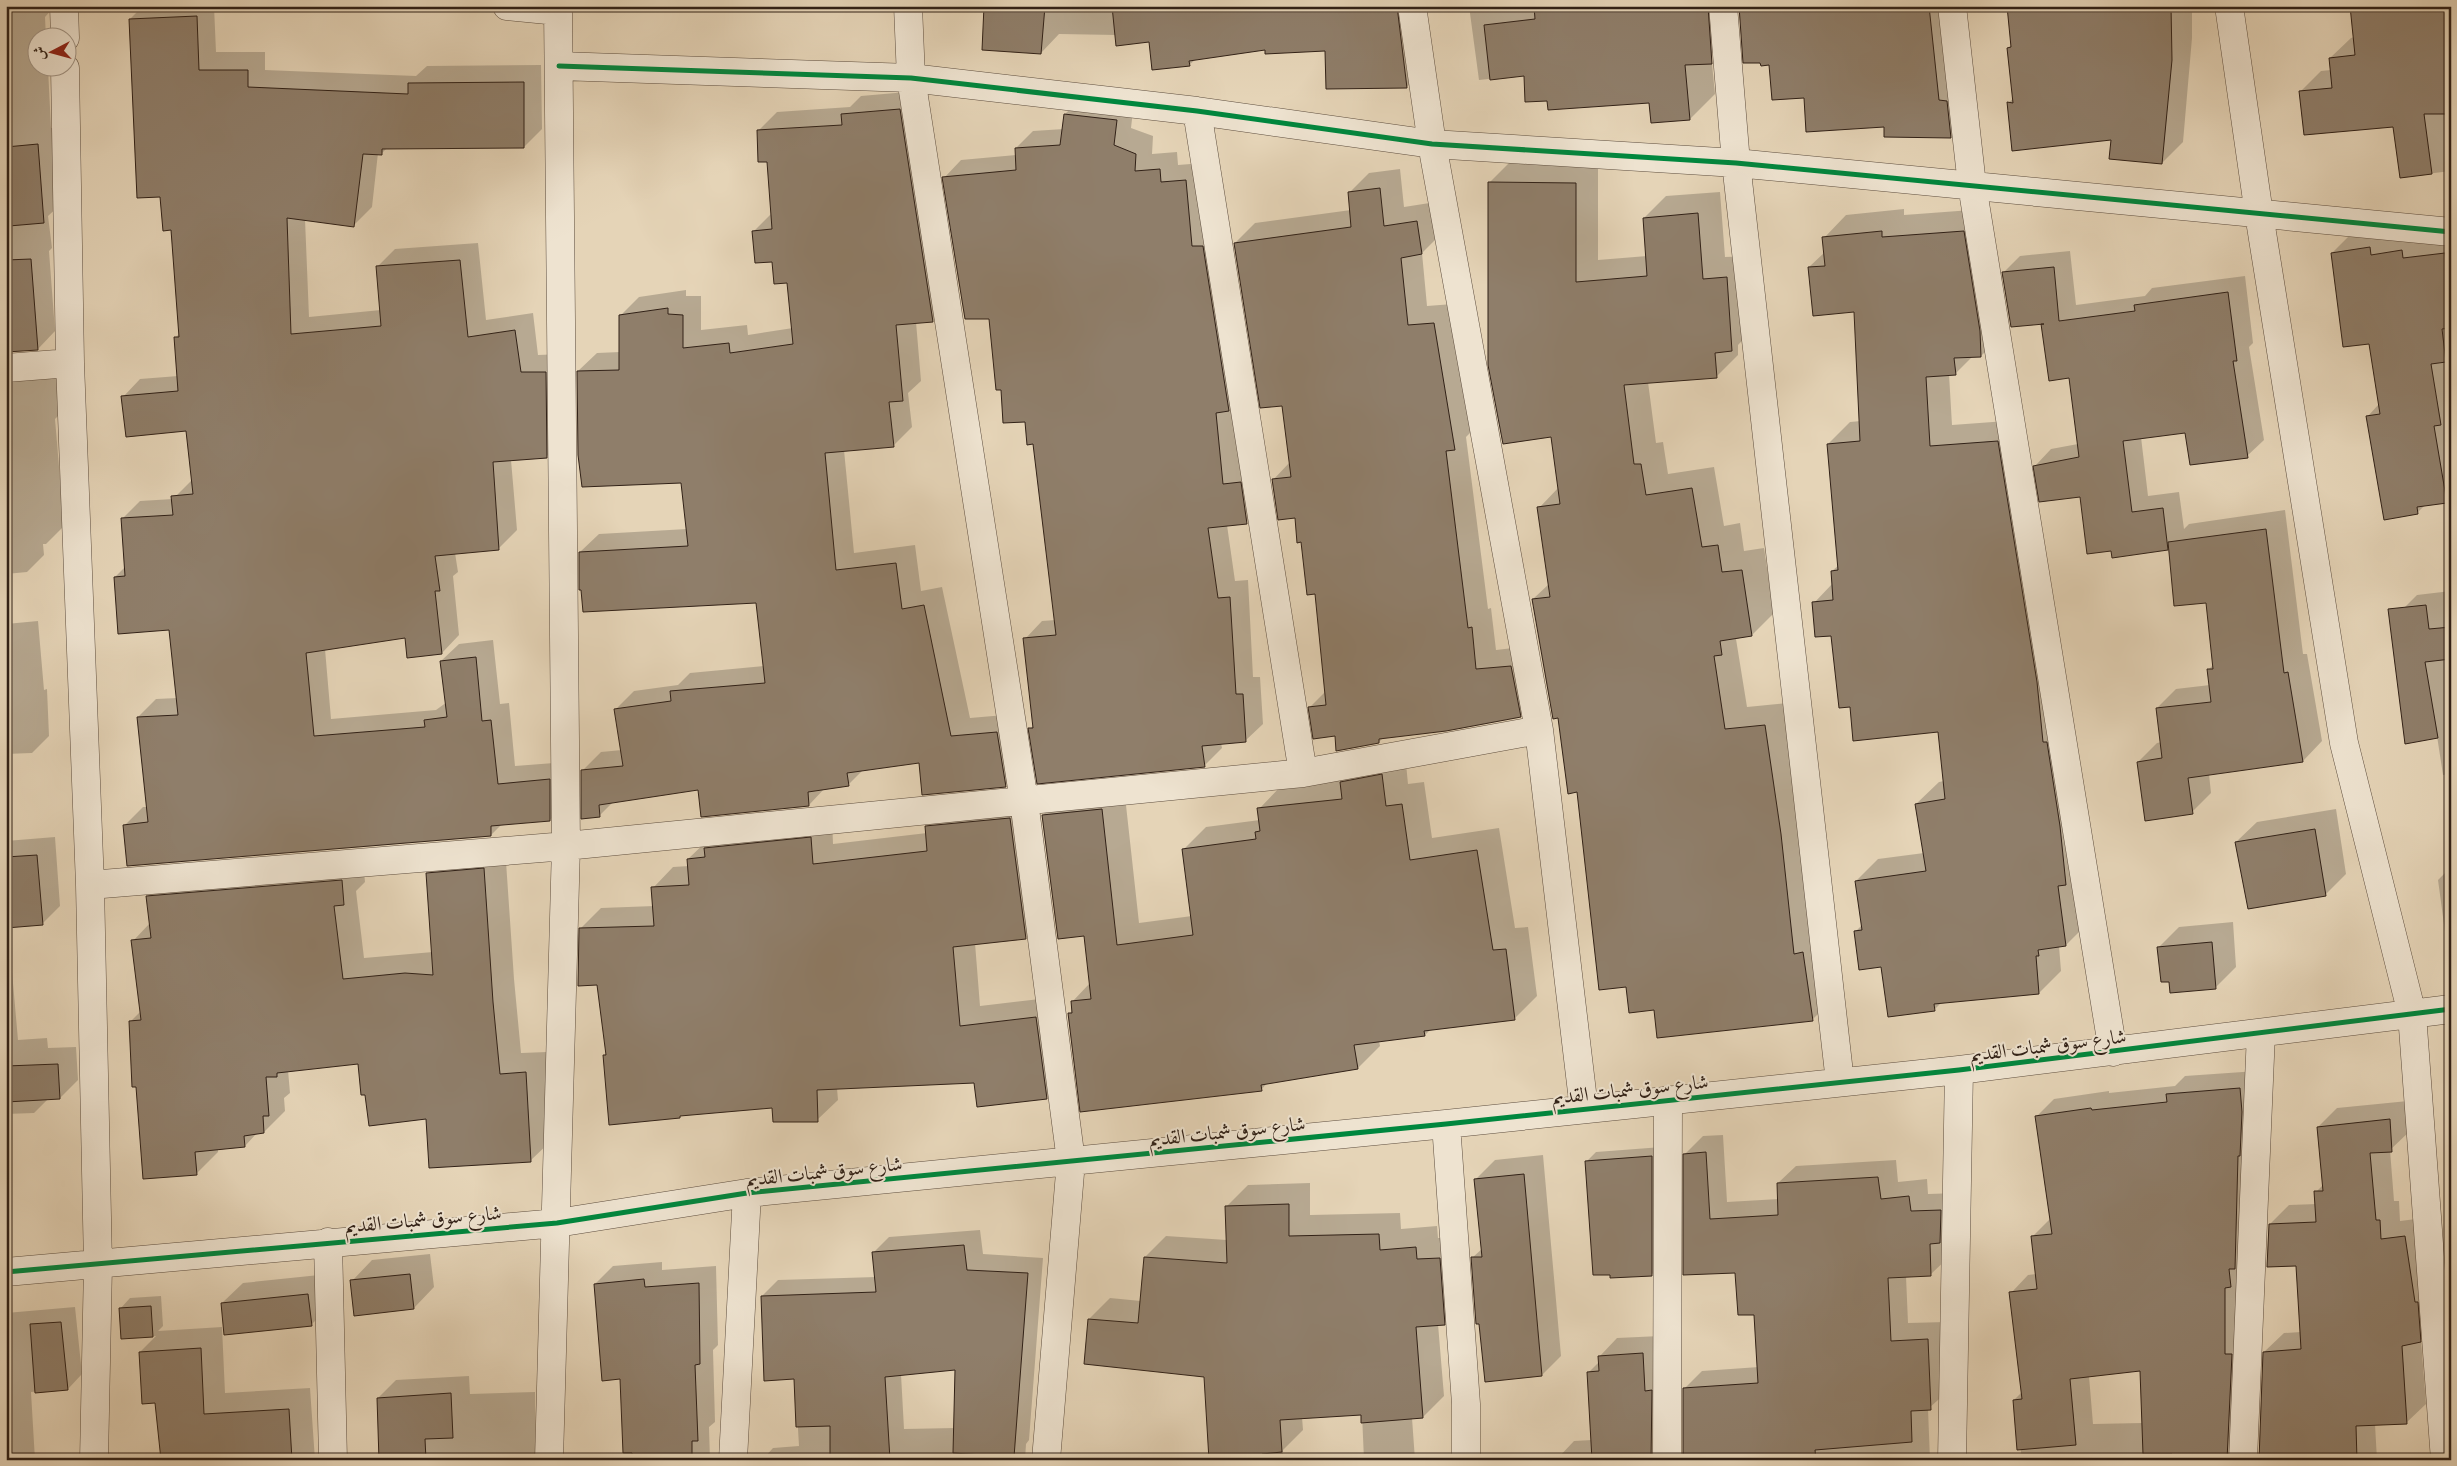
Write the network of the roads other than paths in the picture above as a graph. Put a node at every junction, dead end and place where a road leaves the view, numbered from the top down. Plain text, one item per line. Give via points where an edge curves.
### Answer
1 (64, 6) edge
2 (508, 6) edge
3 (908, 6) edge
4 (1412, 6) edge
5 (1723, 6) edge
6 (1952, 6) edge
7 (2229, 6) edge
8 (558, 9) edge
9 (65, 28) edge
10 (559, 66) junction
11 (65, 78) edge
12 (911, 78) junction
13 (1197, 111) junction
14 (1432, 144) junction
15 (1736, 163) junction
16 (1972, 185) junction
17 (2259, 214) junction
18 (2451, 232) edge
19 (70, 363) junction
20 (6, 368) edge
21 (1540, 730) junction
22 (1303, 773) junction
23 (1024, 801) junction
24 (566, 846) junction
25 (90, 885) junction
26 (2451, 1009) edge
27 (2412, 1014) junction
28 (2261, 1033) junction
29 (2113, 1052) junction
30 (1959, 1070) junction
31 (1840, 1082) junction
32 (1668, 1100) junction
33 (1584, 1109) junction
34 (1446, 1124) junction
35 (1071, 1161) junction
36 (747, 1193) junction
37 (557, 1223) junction
38 (328, 1242) junction
39 (98, 1265) junction
40 (6, 1272) edge
41 (94, 1460) edge
42 (333, 1460) edge
43 (549, 1460) edge
44 (733, 1460) edge
45 (1046, 1460) edge
46 (1466, 1460) edge
47 (1667, 1460) edge
48 (1952, 1460) edge
49 (2242, 1460) edge
50 (2445, 1460) edge

1 - 9 street
2 - 8 street
3 - 12 street
4 - 14 street
5 - 15 street
6 - 16 street
7 - 17 street
8 - 10 street
10 - 12 street
10 - 24 street
11 - 19 street
12 - 13 street
12 - 23 street
13 - 14 street
13 - 22 street
14 - 15 street
14 - 21 street
15 - 16 street
15 - 31 street
16 - 17 street
16 - 29 street
17 - 18 street
17 - 27 street via 2344,743
19 - 20 street
19 - 25 street
21 - 22 street
21 - 33 street
22 - 23 street
23 - 24 street
23 - 35 street
24 - 25 street
24 - 37 street
25 - 39 street
26 - 27 street, شارع سوق شمبات القديم
27 - 28 street, شارع سوق شمبات القديم
27 - 50 street
28 - 29 street, شارع سوق شمبات القديم
28 - 49 street
29 - 30 street, شارع سوق شمبات القديم
30 - 31 street, شارع سوق شمبات القديم
30 - 48 street
31 - 32 street, شارع سوق شمبات القديم
32 - 33 street, شارع سوق شمبات القديم
32 - 47 street
33 - 34 street, شارع سوق شمبات القديم
34 - 35 street, شارع سوق شمبات القديم
34 - 46 street via 1466,1404
35 - 36 street, شارع سوق شمبات القديم
35 - 45 street
36 - 37 street, شارع سوق شمبات القديم
36 - 44 street
37 - 38 street, شارع سوق شمبات القديم
37 - 43 street
38 - 39 street, شارع سوق شمبات القديم
38 - 42 street
39 - 40 street, شارع سوق شمبات القديم
39 - 41 street

